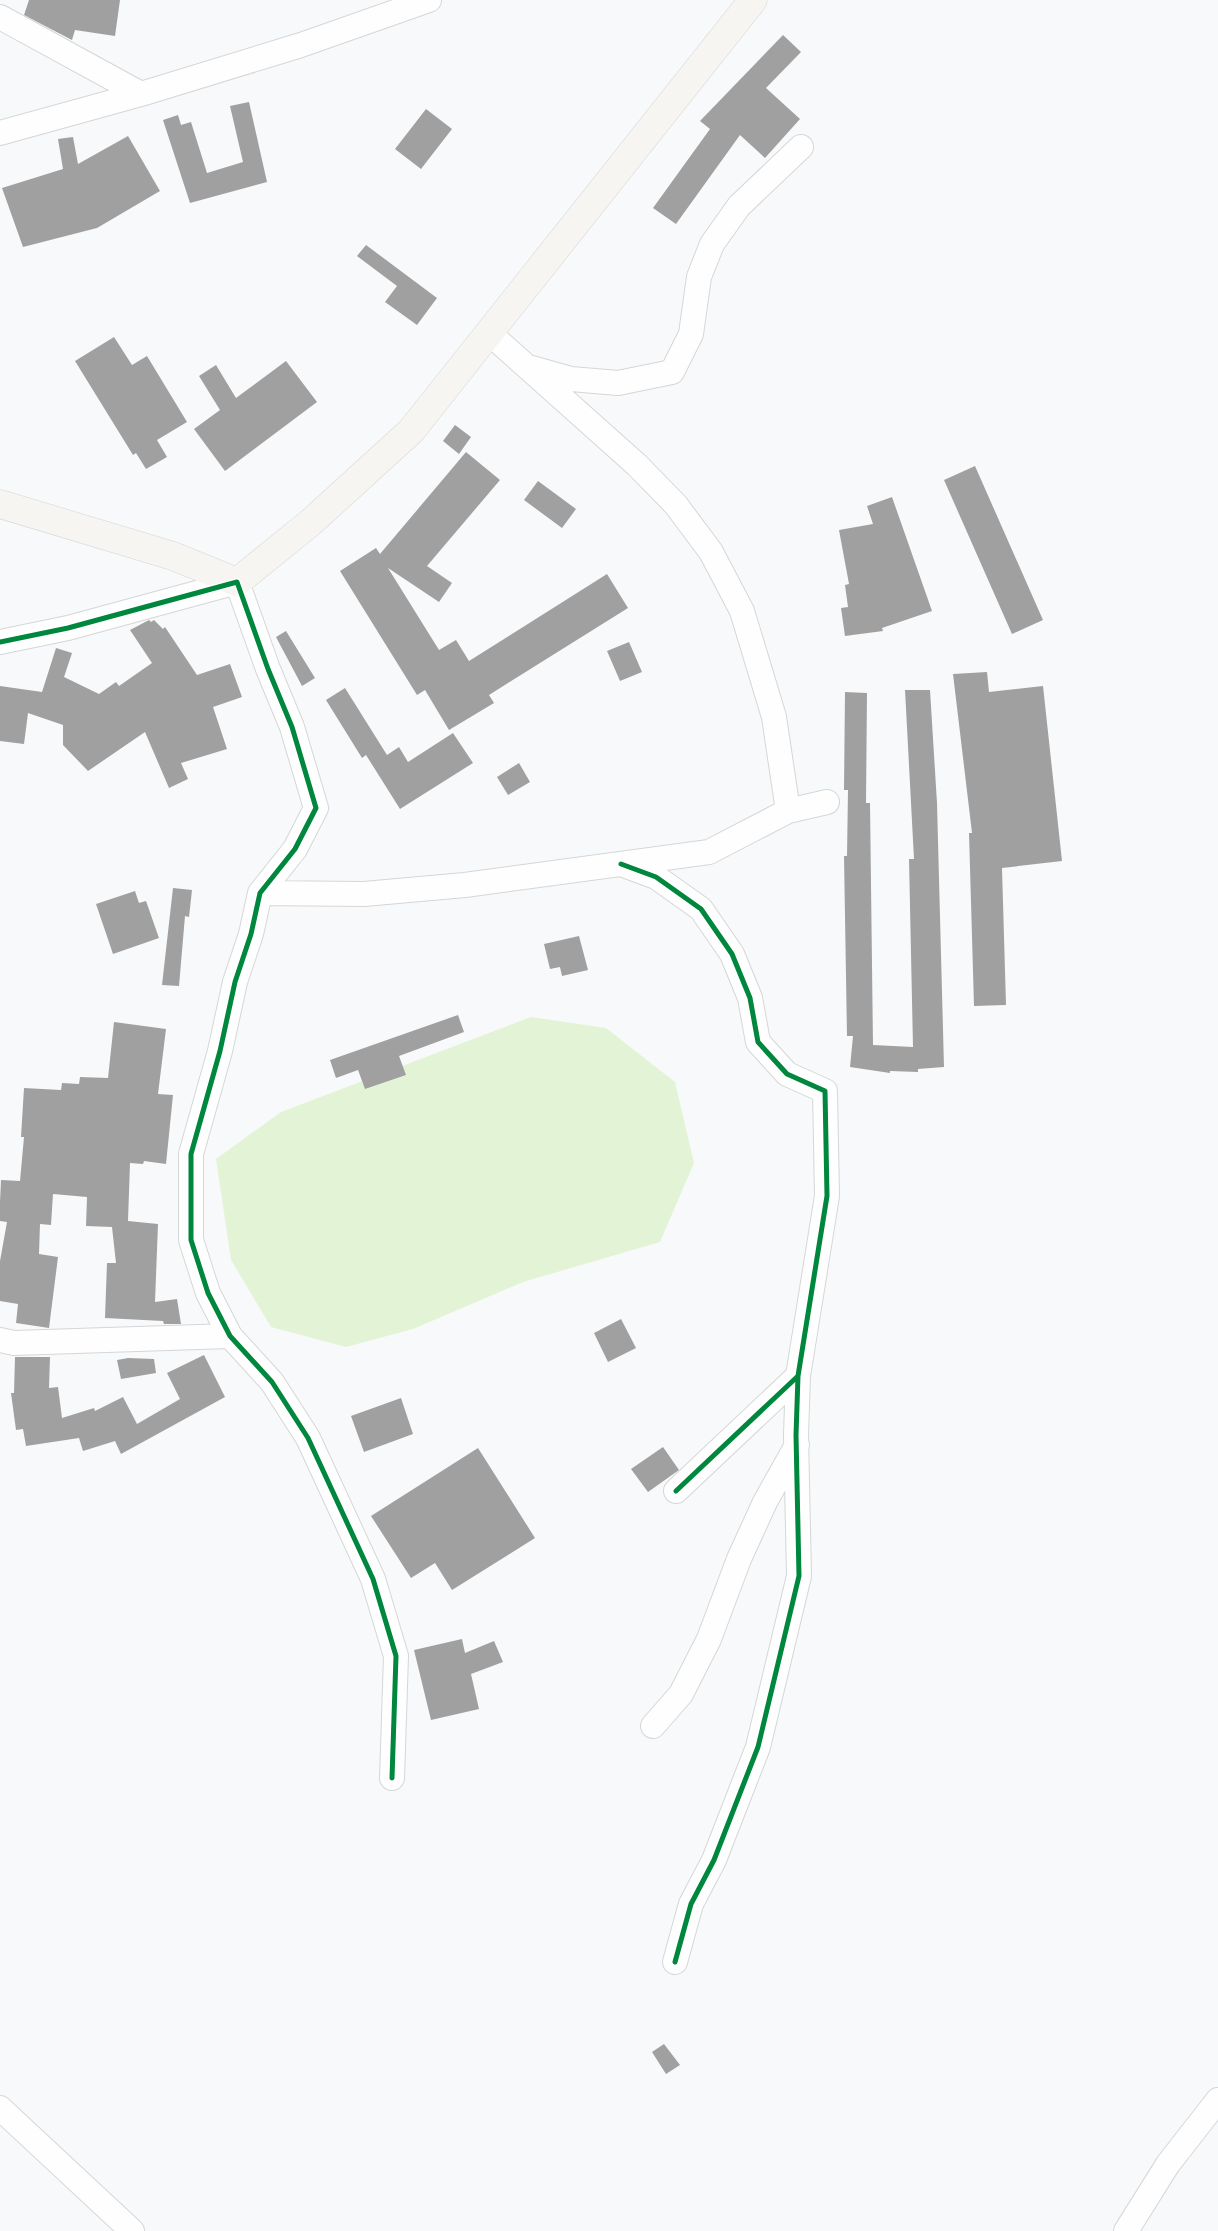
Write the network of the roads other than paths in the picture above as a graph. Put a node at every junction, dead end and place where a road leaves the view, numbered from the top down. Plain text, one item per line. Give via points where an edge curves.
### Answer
1 (3, 0) edge
2 (429, 0) edge
3 (753, 0) edge
4 (0, 16) edge
5 (141, 94) junction
6 (0, 133) edge
7 (801, 147) dead end
8 (488, 332) junction
9 (526, 366) junction
10 (0, 504) edge
11 (237, 582) junction
12 (0, 642) edge
13 (827, 802) dead end
14 (788, 812) junction
15 (621, 864) junction
16 (260, 893) junction
17 (230, 1336) junction
18 (0, 1340) edge
19 (798, 1376) junction
20 (797, 1445) junction
21 (676, 1491) dead end
22 (653, 1726) dead end
23 (392, 1778) dead end
24 (675, 1962) dead end
25 (1218, 2100) edge
26 (0, 2108) edge
27 (132, 2231) edge
28 (1126, 2231) edge

1 - 4 street
2 - 5 street via 301,45
3 - 8 main road
4 - 5 street
5 - 6 street
7 - 9 street via 739,206 712,244 699,277 691,334 672,372 618,383 571,379
8 - 9 street
8 - 11 main road via 410,431 310,523
9 - 14 street via 676,504 710,552 742,611 769,699
10 - 11 main road via 173,556
11 - 12 street via 68,628
11 - 16 street via 292,727 316,808 294,849
13 - 14 street
14 - 15 street via 709,852
15 - 16 street via 465,885 364,894
15 - 19 street via 656,878 701,909 732,954 750,998 758,1042 786,1074 826,1091 827,1196
16 - 17 street via 191,1154 191,1240 208,1293
17 - 18 street via 14,1343
17 - 23 street via 272,1382 308,1438 373,1579 396,1656
19 - 20 street
19 - 21 street
20 - 22 street via 764,1502 709,1640 685,1686
20 - 24 street via 799,1576 758,1747 714,1860 691,1904
25 - 28 street via 1168,2164
26 - 27 street

